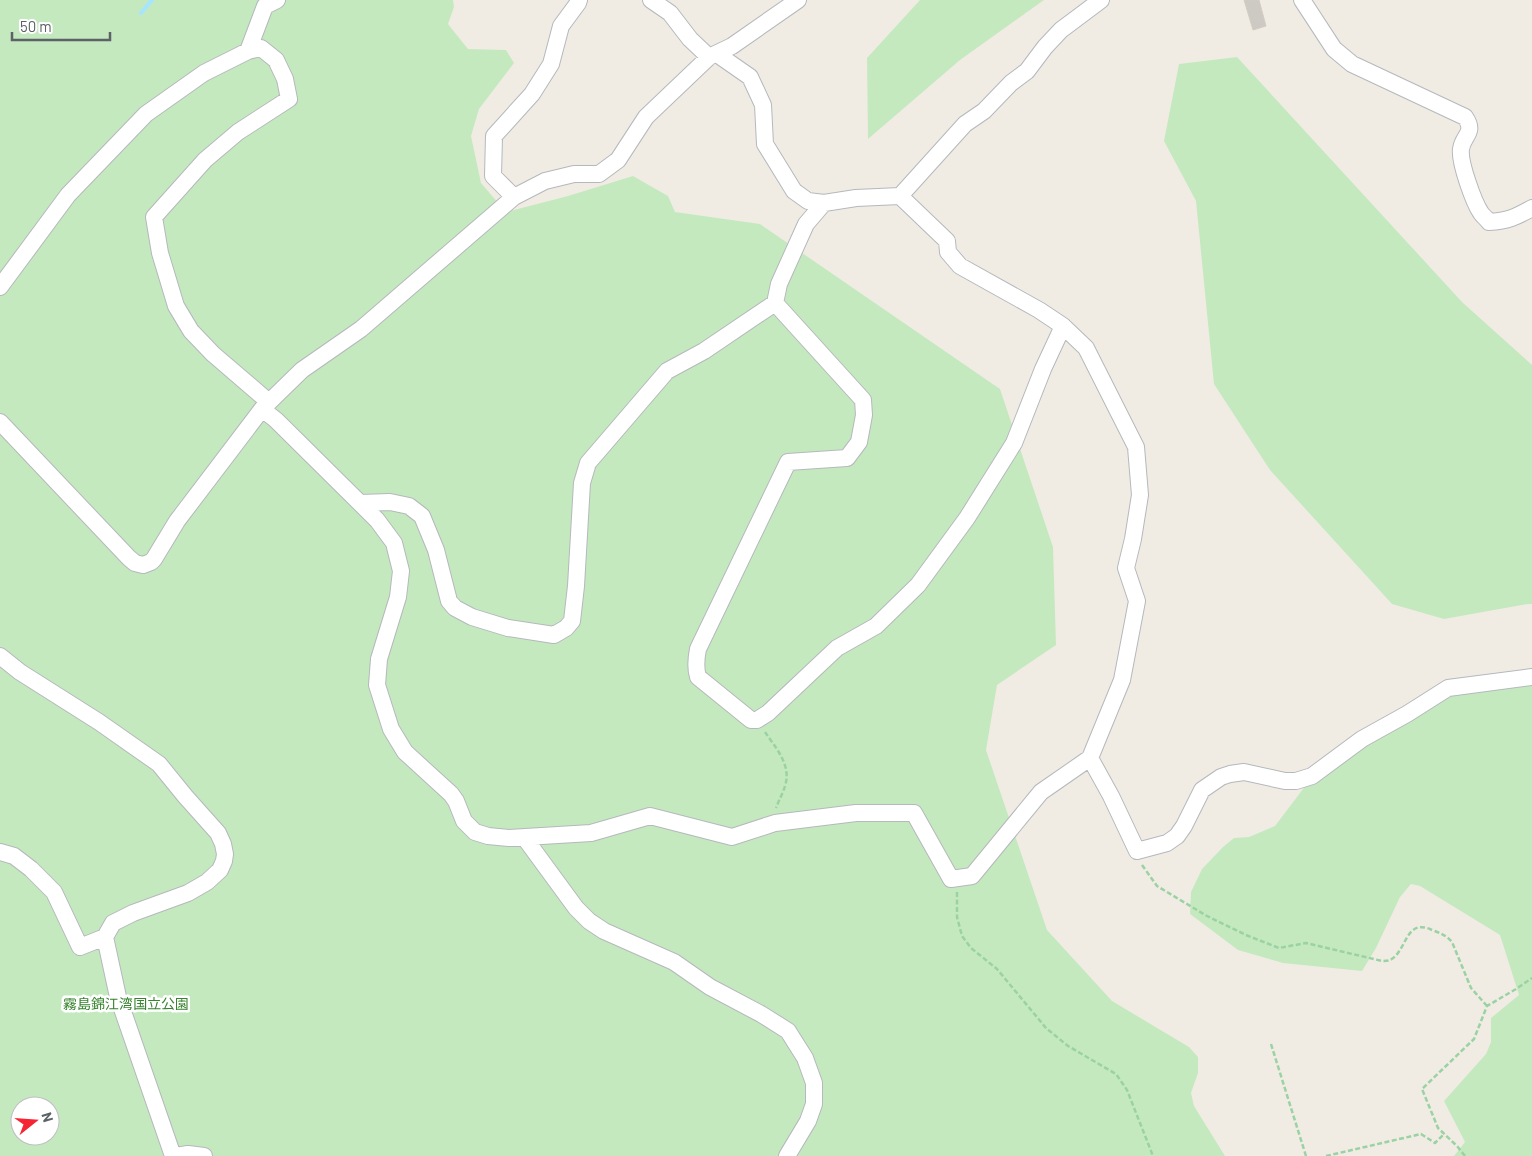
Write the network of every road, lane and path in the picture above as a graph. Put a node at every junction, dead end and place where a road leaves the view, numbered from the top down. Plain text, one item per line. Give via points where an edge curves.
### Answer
1 (277, 0) edge
2 (579, 0) edge
3 (651, 0) edge
4 (798, 0) edge
5 (1101, 0) edge
6 (1302, 0) edge
7 (248, 51) junction
8 (713, 55) junction
9 (900, 196) junction
10 (514, 197) junction
11 (824, 203) junction
12 (1532, 208) edge
13 (0, 287) edge
14 (775, 303) junction
15 (1063, 326) junction
16 (266, 405) junction
17 (0, 422) edge
18 (360, 503) junction
19 (0, 656) edge
20 (1532, 678) edge
21 (757, 720) junction
22 (1090, 758) junction
23 (775, 823) junction
24 (524, 837) junction
25 (1136, 851) junction
26 (0, 852) edge
27 (958, 878) junction
28 (106, 936) junction
29 (1532, 978) edge
30 (1487, 1006) junction
31 (1270, 1044) dead end
32 (1444, 1134) junction
33 (174, 1156) edge
34 (204, 1156) edge
35 (787, 1156) edge
36 (1154, 1156) edge
37 (1306, 1156) edge
38 (1326, 1156) edge
39 (1465, 1156) edge

1 - 7 street via 265,6
2 - 10 street via 561,26 551,64 532,94 494,136 493,176
3 - 8 street via 670,13 690,39
4 - 8 street via 732,46
5 - 9 street via 1061,30 1027,71 965,124
6 - 12 street via 1334,49 1352,64 1465,117 1470,131 1461,148 1461,160 1474,201 1489,222 1514,218
7 - 13 street via 204,74 146,114 68,195
7 - 16 street via 261,48 276,60 285,79 289,99 238,132 205,160 154,217 160,253 176,306 191,331
8 - 10 street via 646,117 618,160 598,174 574,174 545,181
8 - 11 street via 750,77 762,104 765,144 794,191 808,201
9 - 11 street
9 - 15 street via 947,241 948,252 960,266
10 - 16 street via 361,329 302,370
11 - 14 street via 806,224 779,284
14 - 18 street via 704,351 667,371 588,463 582,483 572,622 554,636 508,628 455,608 449,601 436,550 422,516 408,506 390,502
14 - 21 street via 863,400 864,415 859,442 848,458 788,462 698,649 695,662 698,677 752,720
15 - 21 street via 1014,443 967,518 918,585 876,626 837,648
15 - 22 street via 1086,348 1136,447 1140,495 1126,568 1137,601 1122,680
16 - 17 street via 177,521 154,559 143,565 120,549
16 - 18 street via 276,420
18 - 24 street via 394,543 401,571 398,597 379,658 377,685 391,729 405,752 451,794 464,820 475,832 488,836
19 - 28 street via 160,764 218,833 223,844 226,854 220,870 206,882 188,894 114,923
20 - 25 street via 1448,688 1362,739 1312,776 1296,781 1244,772 1221,777 1202,790 1177,836 1166,843
21 - 23 path via 787,769 786,784 773,816
22 - 25 street
22 - 27 street via 1041,792 972,876
23 - 24 street via 732,837 650,816 591,833
23 - 27 street via 856,813 914,813 951,879
24 - 35 street via 589,921 674,962 710,987 788,1031 805,1058 814,1084 814,1104 808,1121
25 - 30 path via 1157,886 1207,916 1279,948 1306,943 1382,961 1390,960 1398,953 1408,934 1415,928 1427,927 1447,936 1452,942 1471,988
26 - 28 street via 14,856 54,892 80,947
27 - 36 path via 957,917 962,936 971,948 997,969 1046,1028 1068,1046 1116,1074 1128,1090
28 - 33 street via 118,997
29 - 30 path
30 - 32 path via 1474,1039 1422,1089 1429,1110
31 - 37 path
32 - 38 path via 1435,1143 1420,1134
32 - 39 path
33 - 34 street

